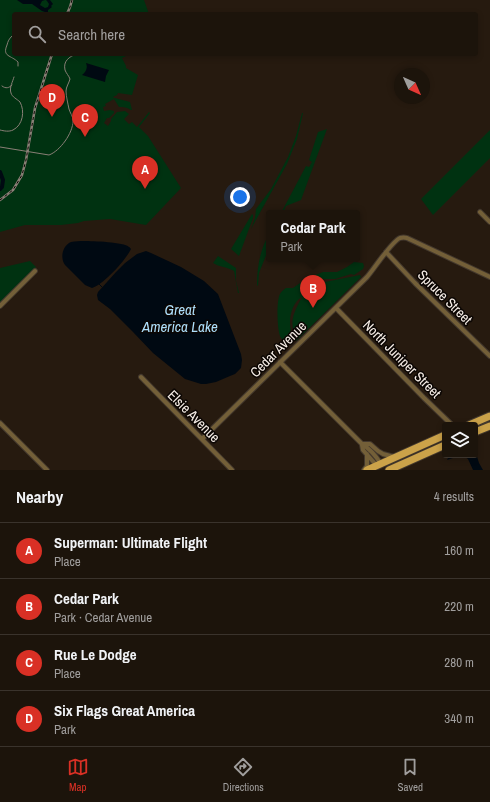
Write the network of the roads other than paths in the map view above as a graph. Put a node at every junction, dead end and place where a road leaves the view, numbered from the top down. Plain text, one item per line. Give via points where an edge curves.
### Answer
1 (480, 212) dead end
2 (490, 222) edge
3 (386, 252) junction
4 (35, 271) dead end
5 (490, 277) edge
6 (0, 306) edge
7 (336, 308) junction
8 (490, 356) edge
9 (280, 362) junction
10 (141, 377) dead end
11 (490, 416) edge
12 (449, 422) edge
13 (476, 422) edge
14 (0, 423) edge
15 (490, 426) edge
16 (478, 431) edge
17 (442, 436) edge
18 (202, 439) junction
19 (362, 444) junction
20 (442, 446) edge
21 (367, 454) junction
22 (395, 458) junction
23 (379, 465) junction
24 (47, 470) edge
25 (232, 470) edge
26 (366, 470) edge
27 (389, 470) edge

1 - 2 street
3 - 5 street, Cedar Avenue via 396,240 407,238
3 - 7 street, Cedar Avenue via 367,277
3 - 8 street, Spruce Street
4 - 6 street
7 - 9 street, Cedar Avenue
7 - 12 street, North Juniper Street
9 - 18 street, Cedar Avenue
9 - 19 street
10 - 18 street, Elsie Avenue
11 - 13 main road
14 - 24 street
15 - 16 main road
17 - 22 main road
18 - 25 street, Elsie Avenue
19 - 21 street
19 - 22 street via 370,444 383,454
19 - 23 street via 377,458
20 - 27 main road
21 - 23 street
21 - 26 street
22 - 23 main road
23 - 26 main road

